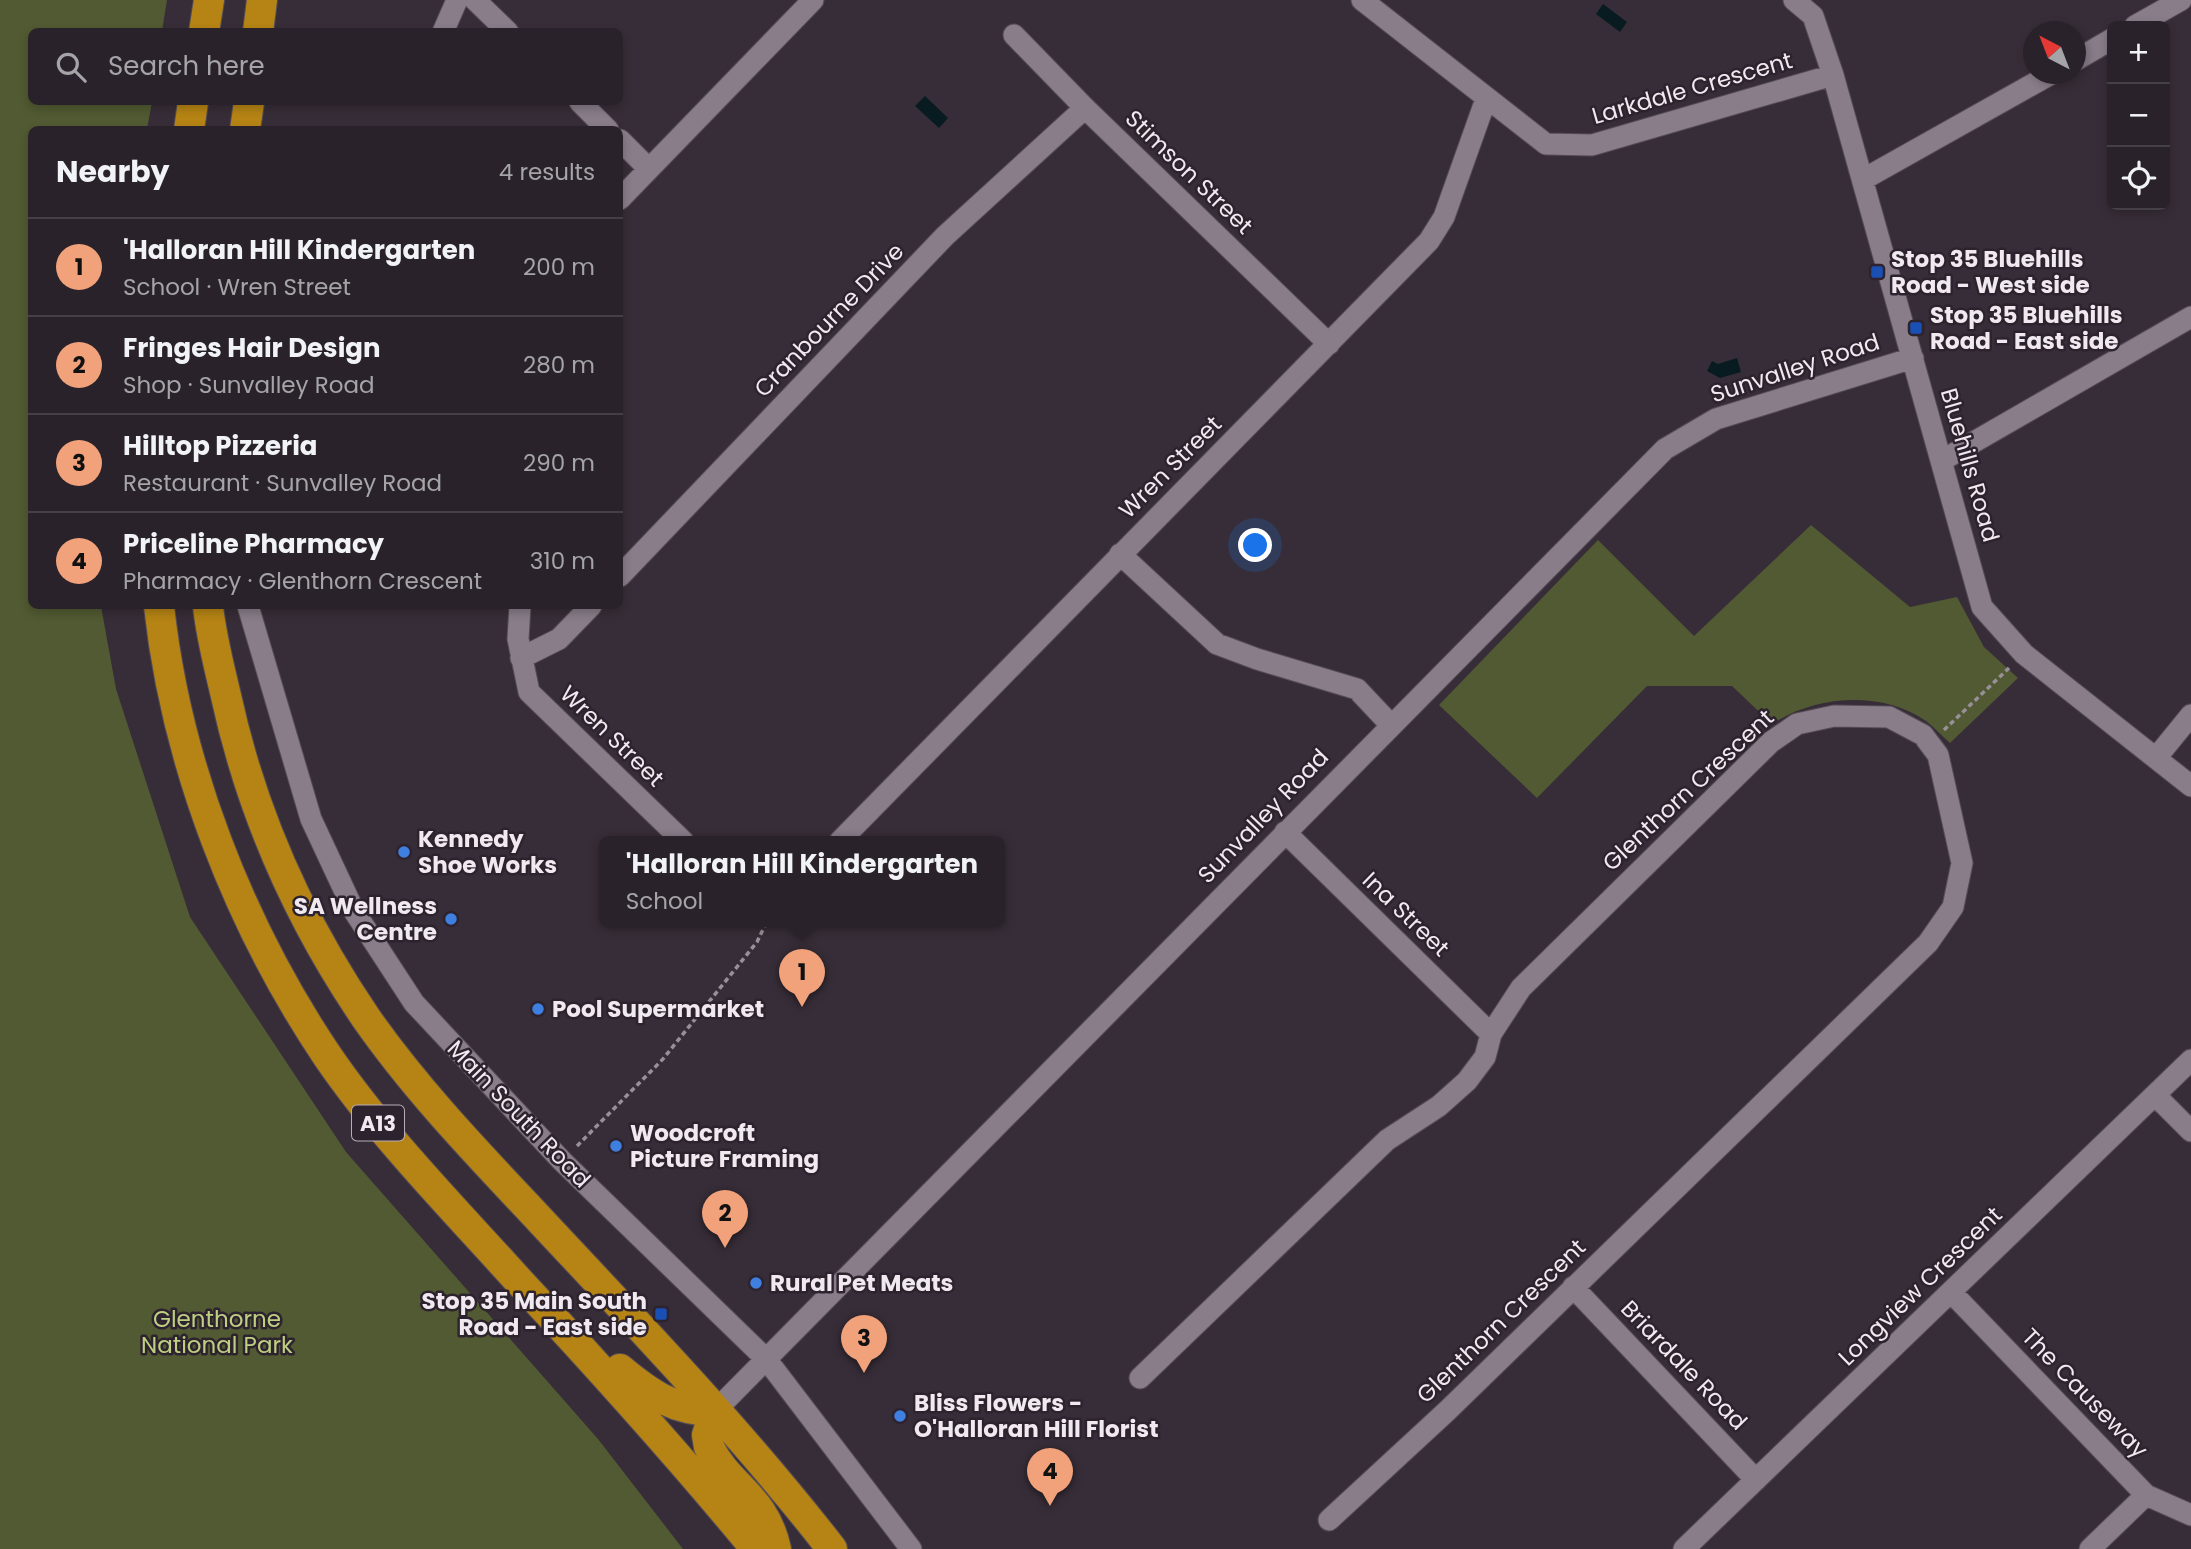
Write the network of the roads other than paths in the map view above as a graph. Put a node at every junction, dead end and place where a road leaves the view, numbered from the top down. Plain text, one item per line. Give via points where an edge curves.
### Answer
1 (209, 0) edge
2 (262, 0) edge
3 (457, 0) edge
4 (475, 0) edge
5 (813, 0) edge
6 (1362, 0) edge
7 (1794, 0) edge
8 (2181, 0) edge
9 (2144, 21) edge
10 (205, 28) edge
11 (258, 28) edge
12 (445, 28) edge
13 (504, 28) edge
14 (1014, 35) dead end
15 (2107, 42) edge
16 (2086, 54) edge
17 (1833, 75) junction
18 (2033, 84) edge
19 (1486, 99) junction
20 (193, 105) edge
21 (583, 105) edge
22 (1084, 108) junction
23 (190, 126) edge
24 (604, 126) edge
25 (623, 143) edge
26 (648, 168) junction
27 (1864, 179) junction
28 (623, 196) edge
29 (2191, 317) edge
30 (1329, 345) junction
31 (1913, 358) junction
32 (1941, 461) junction
33 (1120, 554) junction
34 (623, 573) edge
35 (159, 609) edge
36 (209, 609) edge
37 (249, 609) edge
38 (520, 609) edge
39 (588, 609) edge
40 (521, 659) junction
41 (2191, 715) edge
42 (1390, 724) junction
43 (2156, 758) junction
44 (2191, 786) edge
45 (1285, 832) junction
46 (678, 836) edge
47 (845, 836) edge
48 (1491, 1034) junction
49 (2191, 1060) edge
50 (2156, 1096) junction
51 (2191, 1131) edge
52 (1573, 1287) junction
53 (1951, 1292) junction
54 (549, 1313) junction
55 (767, 1360) junction
56 (1140, 1378) dead end
57 (715, 1411) junction
58 (1756, 1480) junction
59 (2146, 1495) junction
60 (2191, 1515) edge
61 (1329, 1520) dead end
62 (755, 1549) edge
63 (776, 1549) edge
64 (832, 1549) edge
65 (911, 1549) edge
66 (1684, 1549) edge
67 (2090, 1549) edge

1 - 10 highway
2 - 11 highway
3 - 12 street
4 - 13 street
5 - 26 street
6 - 19 street, Larkdale Crescent
7 - 17 street, Bluehills Road via 1813,16
8 - 9 street
14 - 22 street, Stimson Street
15 - 16 street
17 - 19 street, Larkdale Crescent via 1592,145 1546,144
17 - 27 street, Bluehills Road
18 - 27 street
19 - 30 street, Wren Street via 1444,217 1429,240
20 - 23 highway
21 - 24 street
22 - 30 street, Stimson Street
22 - 34 street, Cranbourne Drive via 945,236
25 - 26 street
26 - 28 street
27 - 31 street, Bluehills Road
29 - 32 street
30 - 33 street, Wren Street
31 - 32 street, Bluehills Road
31 - 42 street, Sunvalley Road via 1716,419 1665,449
32 - 43 street, Bluehills Road via 1982,607 2024,654
33 - 42 street via 1217,644 1357,689
33 - 47 street, Wren Street
35 - 54 highway, A13 via 167,673 203,803 237,886 299,1010 329,1058 410,1161
36 - 57 highway, A13 via 251,791 284,871 345,985 417,1085
37 - 55 street, Main South Road via 311,819 354,912 414,1003 562,1161
38 - 40 street, Wren Street
39 - 40 street via 559,639
40 - 46 street, Wren Street via 529,692
41 - 43 street
42 - 45 street, Sunvalley Road
43 - 44 street, Bluehills Road
45 - 48 street, Ina Street
45 - 55 street, Sunvalley Road
48 - 52 street, Glenthorn Crescent via 1521,988 1784,732 1813,718 1889,717 1905,724 1938,755 1962,863 1954,907 1928,943
48 - 56 street, Glenthorn Crescent via 1485,1057 1467,1080 1439,1106 1387,1140
49 - 50 street, Longview Crescent
50 - 51 street
50 - 53 street, Longview Crescent
52 - 58 street, Briardale Road
52 - 61 street, Glenthorn Crescent
53 - 58 street, Longview Crescent
53 - 59 street, The Causeway
54 - 57 highway via 656,1398 694,1411
54 - 62 highway, A13 via 676,1453
55 - 57 street, Sunvalley Road
55 - 65 street, Main South Road
57 - 63 highway via 707,1435 709,1447 763,1512
57 - 64 highway, A13
58 - 66 street, Longview Crescent
59 - 60 street, The Causeway
59 - 67 street

